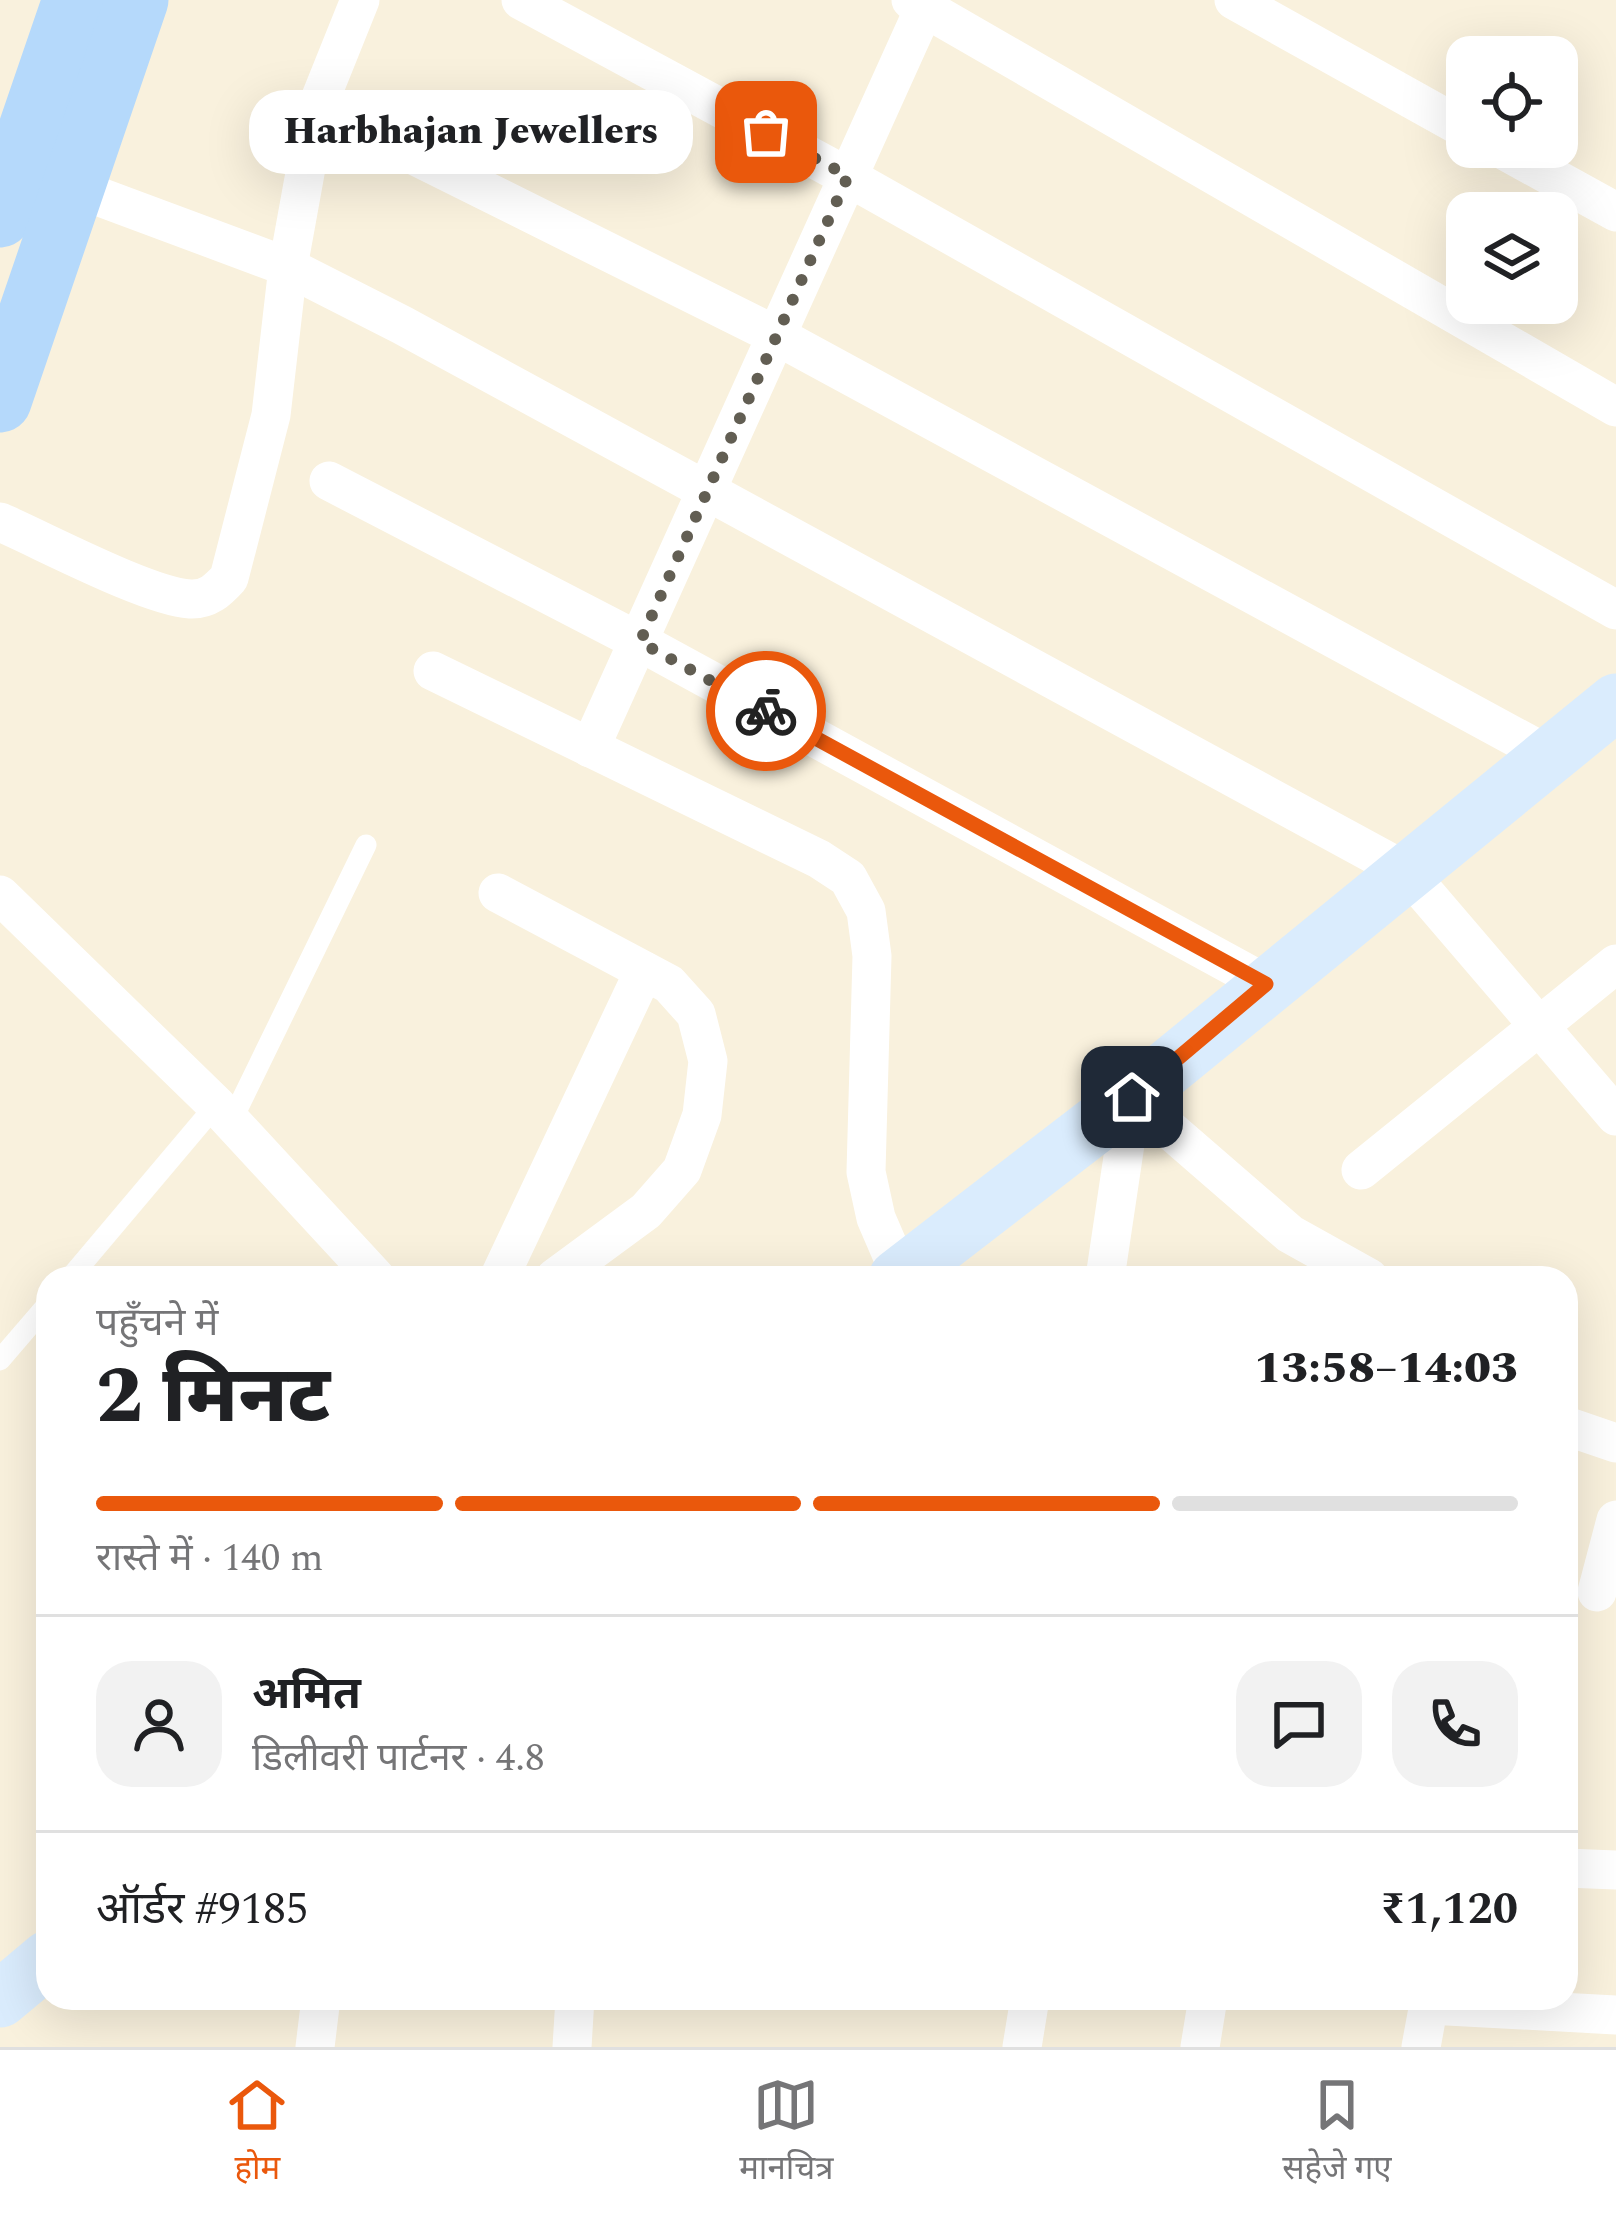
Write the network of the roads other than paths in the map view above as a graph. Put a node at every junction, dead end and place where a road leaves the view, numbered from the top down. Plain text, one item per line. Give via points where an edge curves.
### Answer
1 (74, 0) edge
2 (137, 0) edge
3 (360, 0) edge
4 (520, 0) edge
5 (1234, 0) edge
6 (921, 2) edge
7 (317, 106) junction
8 (1446, 118) edge
9 (1536, 168) edge
10 (848, 176) junction
11 (73, 187) junction
12 (1616, 212) edge
13 (0, 216) edge
14 (288, 268) junction
15 (777, 336) junction
16 (5, 369) edge
17 (1616, 407) edge
18 (329, 481) dead end
19 (707, 493) junction
20 (0, 521) edge
21 (1616, 610) edge
22 (640, 642) junction
23 (433, 671) dead end
24 (1616, 702) edge
25 (590, 748) junction
26 (1552, 757) junction
27 (367, 845) dead end
28 (1408, 872) junction
29 (498, 893) dead end
30 (0, 895) edge
31 (1616, 964) edge
32 (644, 970) junction
33 (1266, 984) junction
34 (1541, 1028) junction
35 (1132, 1097) junction
36 (224, 1114) junction
37 (1616, 1117) edge
38 (1361, 1170) dead end
39 (81, 1266) edge
40 (365, 1266) edge
41 (506, 1266) edge
42 (571, 1266) edge
43 (895, 1266) edge
44 (913, 1266) edge
45 (1108, 1266) edge
46 (1347, 1266) edge
47 (36, 1318) edge
48 (0, 1360) edge
49 (1578, 1430) edge
50 (1616, 1443) edge
51 (1616, 1520) edge
52 (1593, 1592) edge
53 (1578, 1868) edge
54 (1616, 1870) edge
55 (36, 1968) edge
56 (0, 1999) edge
57 (320, 2010) edge
58 (574, 2010) edge
59 (1028, 2010) edge
60 (1206, 2010) edge
61 (1428, 2010) edge
62 (1550, 2010) edge
63 (1616, 2015) edge
64 (315, 2047) edge
65 (572, 2047) edge
66 (1022, 2047) edge
67 (1200, 2047) edge
68 (1421, 2047) edge

1 - 13 main road
2 - 11 main road
3 - 7 street
4 - 10 street
5 - 8 street
6 - 10 street
6 - 17 street
7 - 14 street
7 - 15 street
9 - 12 street
10 - 15 street
10 - 21 street
11 - 14 street
11 - 16 main road
14 - 19 street
14 - 20 street via 271,415 229,578 214,595 157,591
15 - 19 street
15 - 26 street
18 - 22 street
19 - 22 street
19 - 28 street
22 - 25 street
22 - 33 street
23 - 25 street
24 - 26 main road
25 - 43 street via 848,878 866,911 872,956 866,1172
26 - 28 main road
27 - 36 lane
28 - 33 main road
28 - 34 street
29 - 32 street
30 - 36 street
31 - 34 street
32 - 41 street
32 - 42 street via 696,1014 708,1061 702,1115 682,1170 646,1211
33 - 35 main road
34 - 37 street
34 - 38 street
35 - 44 main road
35 - 45 street
35 - 46 street via 1290,1234
36 - 39 lane
36 - 40 street
47 - 48 lane
49 - 50 street
51 - 52 street
53 - 54 street
55 - 56 main road
57 - 64 street
58 - 65 street
59 - 66 street
60 - 67 street
61 - 68 street
62 - 63 street

